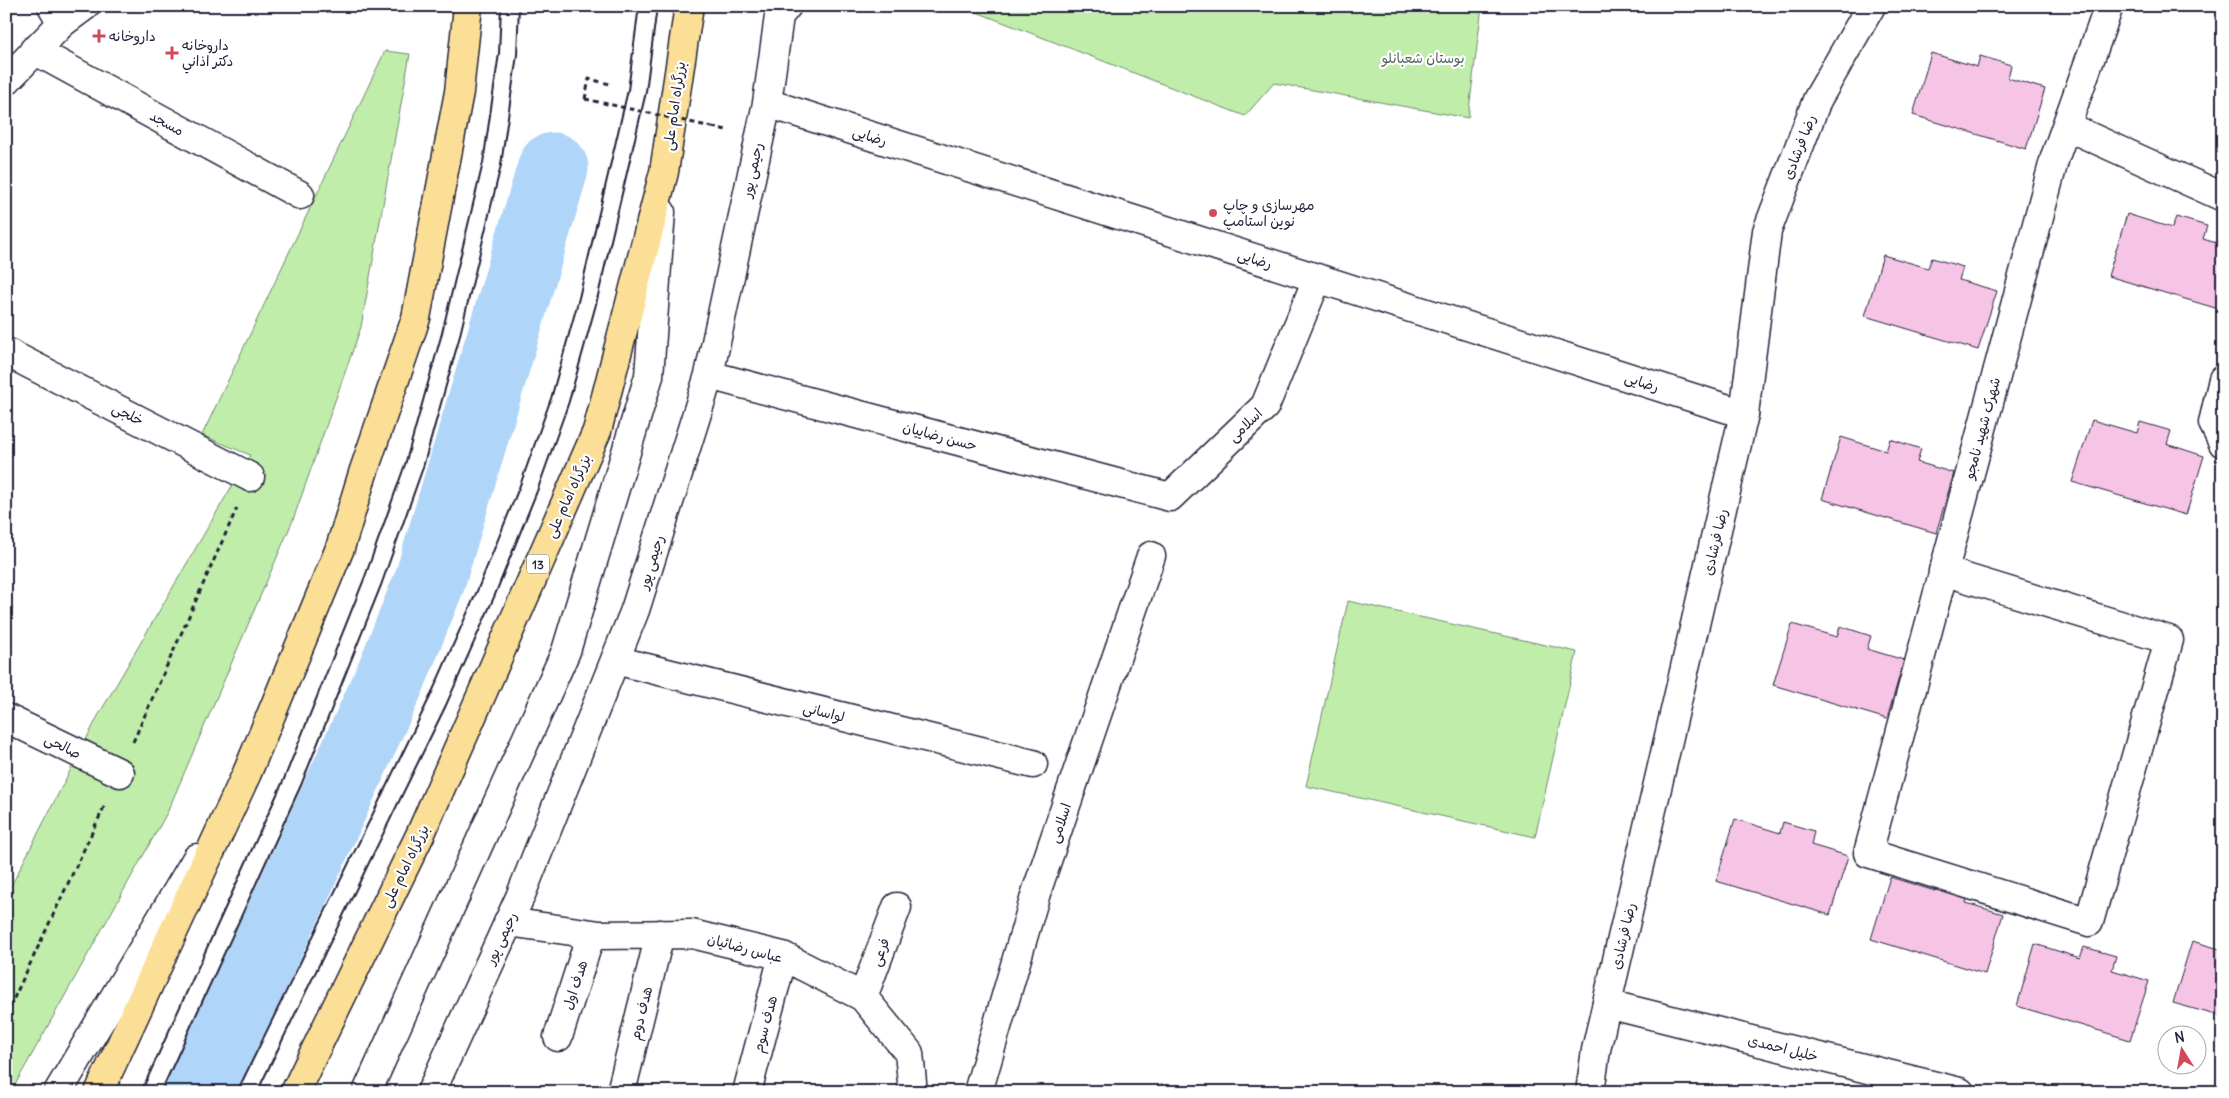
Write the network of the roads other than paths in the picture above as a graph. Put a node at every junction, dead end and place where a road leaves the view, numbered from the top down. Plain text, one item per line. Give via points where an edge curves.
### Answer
1 (85, 6) edge
2 (468, 6) edge
3 (510, 6) edge
4 (648, 6) edge
5 (689, 6) edge
6 (787, 6) edge
7 (1871, 6) edge
8 (2109, 6) edge
9 (57, 15) edge
10 (34, 50) junction
11 (6, 81) edge
12 (767, 103) junction
13 (2066, 126) junction
14 (664, 172) junction
15 (300, 195) dead end
16 (2223, 197) edge
17 (1317, 279) junction
18 (6, 352) edge
19 (709, 375) junction
20 (2223, 379) edge
21 (1744, 414) junction
22 (2223, 443) edge
23 (250, 477) dead end
24 (1170, 497) joint
25 (1151, 556) dead end
26 (1944, 571) junction
27 (615, 660) junction
28 (6, 718) edge
29 (1033, 764) dead end
30 (120, 773) dead end
31 (247, 773) junction
32 (897, 907) dead end
33 (508, 922) junction
34 (591, 934) junction
35 (660, 934) junction
36 (783, 956) junction
37 (863, 997) junction
38 (1607, 1004) junction
39 (558, 1037) dead end
40 (58, 1092) edge
41 (99, 1092) edge
42 (151, 1092) edge
43 (247, 1092) edge
44 (295, 1092) edge
45 (367, 1092) edge
46 (431, 1092) edge
47 (621, 1092) edge
48 (747, 1092) edge
49 (913, 1092) edge
50 (978, 1092) edge
51 (1590, 1092) edge
52 (1960, 1092) edge

1 - 9 street
2 - 31 highway via 459,92 416,318 340,548
3 - 42 lane via 508,54 492,164 450,338 414,466 373,582 293,781
4 - 43 lane via 637,91 587,303 560,400 529,487 438,701
5 - 14 highway, بزرگراه امام علی / 13
6 - 12 street, رحیمی پور via 779,16
7 - 21 street, رضا فرشادی via 1817,100 1767,231
8 - 13 street, شهرک شهید نامجو
9 - 10 street
10 - 11 street
10 - 15 street, مسجد
12 - 17 street, رضایی
12 - 19 street, رحیمی پور
13 - 16 street
13 - 26 street, شهرک شهید نامجو
14 - 44 highway, بزرگراه امام علی / 13 via 597,431 421,833
14 - 45 street via 650,376 566,651
17 - 21 street, رضایی
17 - 24 street, اسلامی via 1265,406
18 - 23 street, خلجی
19 - 24 street, حسن رضاییان
19 - 27 street, رحیمی پور via 636,610
20 - 22 street via 2213,423
21 - 38 street, رضا فرشادی
25 - 50 street, اسلامی via 1036,893
26 - 26 street, شهرک شهید نامجو via 2169,640 2089,922 1868,853
27 - 29 street, لواسانی
27 - 33 street, رحیمی پور
28 - 30 street, صالحی
31 - 40 street
31 - 41 highway
32 - 37 street, فرعی
33 - 34 street, عباس رضائیان
33 - 46 street, رحیمی پور
34 - 35 street, عباس رضائیان
34 - 39 street, هدف اول
35 - 36 street, عباس رضائیان via 692,934
35 - 47 street, هدف دوم
36 - 37 street, عباس رضائیان
36 - 48 street, هدف سوم
37 - 49 street, عباس رضائیان via 909,1053
38 - 51 street, رضا فرشادی
38 - 52 street, خلیل احمدی

